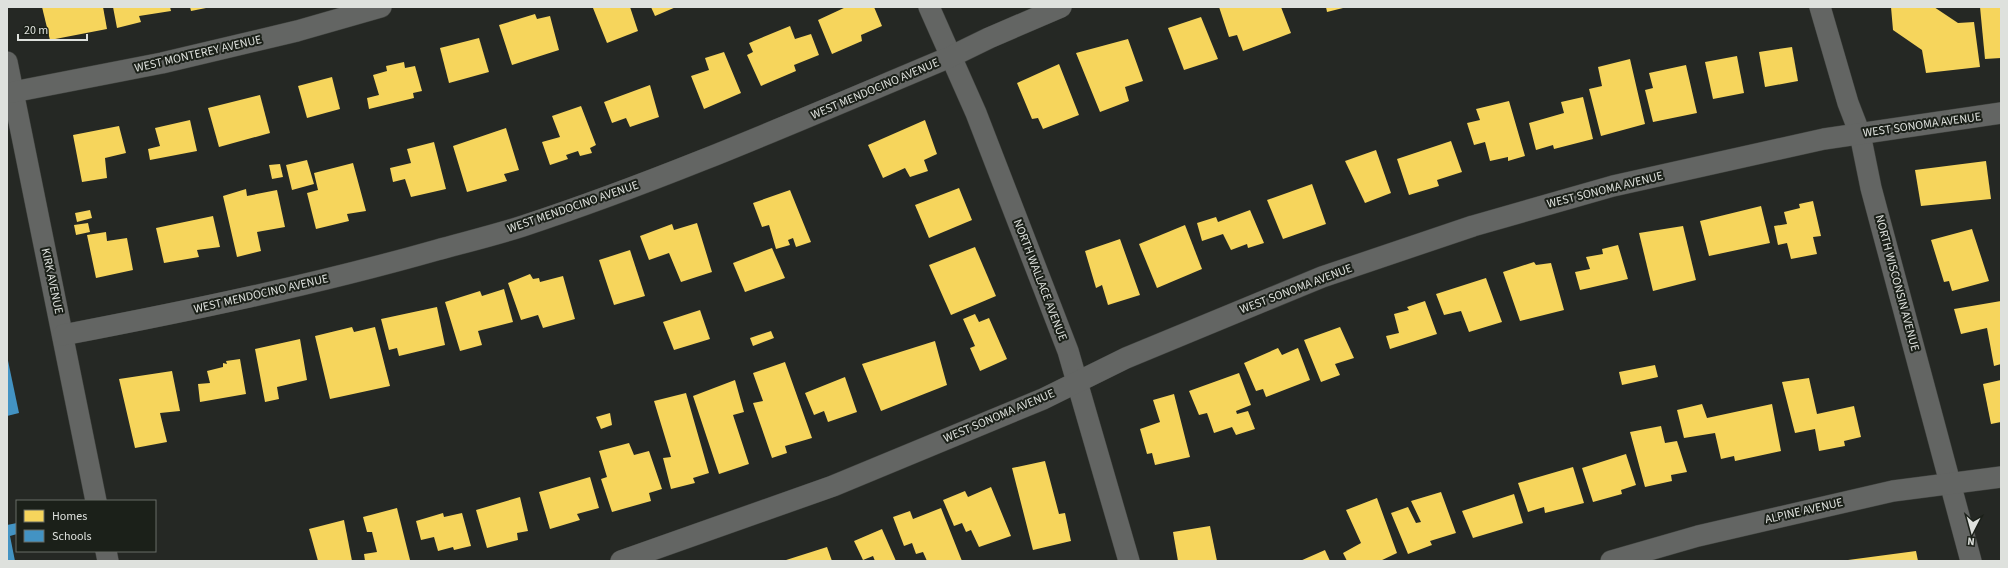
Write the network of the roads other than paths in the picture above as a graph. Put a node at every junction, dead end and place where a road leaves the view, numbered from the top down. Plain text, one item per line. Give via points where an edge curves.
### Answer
1 (380, 7) edge
2 (928, 7) edge
3 (1061, 7) edge
4 (1820, 7) edge
5 (950, 57) junction
6 (7, 62) edge
7 (13, 92) junction
8 (2001, 114) edge
9 (1860, 134) junction
10 (63, 335) junction
11 (1076, 382) junction
12 (2001, 477) edge
13 (1950, 483) junction
14 (96, 500) edge
15 (622, 561) edge
16 (1129, 561) edge
17 (1611, 561) edge
18 (1971, 561) edge

1 - 7 street, WEST MONTEREY AVENUE via 282,35
2 - 5 street, NORTH WALLACE AVENUE
3 - 5 street, WEST MENDOCINO AVENUE
4 - 9 street, NORTH WISCONSIN AVENUE via 1848,103
5 - 10 street, WEST MENDOCINO AVENUE via 676,172 522,226 303,285 166,316
5 - 11 street, NORTH WALLACE AVENUE via 976,113 1068,351
6 - 7 street, KIRK AVENUE
7 - 10 street, KIRK AVENUE
8 - 9 street, WEST SONOMA AVENUE
9 - 11 street, WEST SONOMA AVENUE via 1824,139 1613,186 1473,226 1322,277 1126,358
9 - 13 street, NORTH WISCONSIN AVENUE via 1871,188
10 - 14 street, KIRK AVENUE
11 - 15 street, WEST SONOMA AVENUE via 1043,399 833,486
11 - 16 street, NORTH WALLACE AVENUE
12 - 13 street, ALPINE AVENUE
13 - 17 street, ALPINE AVENUE via 1886,492 1698,536
13 - 18 street, NORTH WISCONSIN AVENUE

